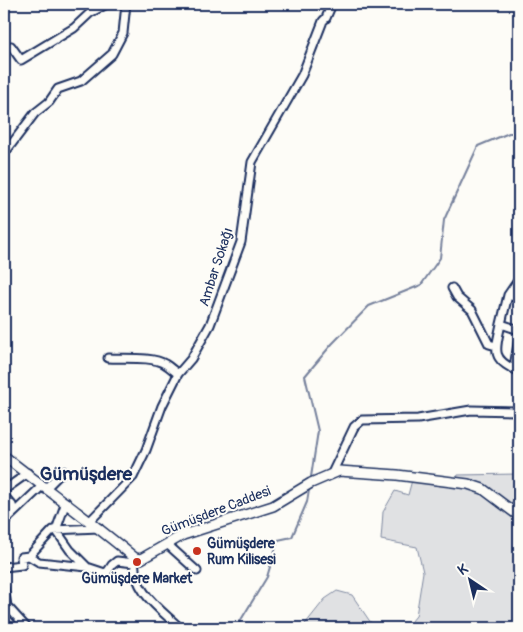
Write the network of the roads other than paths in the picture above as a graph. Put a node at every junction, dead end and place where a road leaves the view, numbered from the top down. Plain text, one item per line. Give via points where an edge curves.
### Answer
1 (106, 4) edge
2 (126, 4) edge
3 (332, 4) edge
4 (11, 46) dead end
5 (4, 154) edge
6 (519, 279) edge
7 (452, 288) dead end
8 (508, 295) junction
9 (519, 298) edge
10 (502, 324) junction
11 (519, 330) edge
12 (519, 338) edge
13 (496, 346) junction
14 (108, 358) dead end
15 (518, 371) edge
16 (178, 374) junction
17 (519, 411) edge
18 (4, 456) edge
19 (63, 471) dead end
20 (28, 473) junction
21 (332, 473) junction
22 (43, 488) junction
23 (4, 490) edge
24 (4, 496) edge
25 (66, 502) junction
26 (14, 511) junction
27 (519, 516) edge
28 (90, 521) junction
29 (4, 522) edge
30 (99, 528) junction
31 (56, 530) junction
32 (167, 544) junction
33 (29, 556) junction
34 (135, 561) junction
35 (4, 566) edge
36 (87, 567) junction
37 (196, 571) dead end
38 (4, 588) edge
39 (6, 608) edge
40 (27, 628) edge
41 (180, 628) edge

1 - 4 street via 20,60
2 - 5 street via 123,33 112,54 81,81 58,90 35,113
3 - 16 street, Ambar Sokağı via 322,21 302,75 252,162 241,242 210,325 191,359
6 - 8 street
7 - 13 street via 472,310 490,344
8 - 9 street
8 - 10 street
10 - 11 street
10 - 13 street
12 - 15 street via 515,361
13 - 15 street via 503,365
14 - 16 street via 159,362
16 - 28 street, Ambar Sokağı via 133,477
17 - 21 street via 471,410 418,420 362,420 354,426
18 - 20 street
19 - 22 street
20 - 22 street
20 - 23 street
21 - 27 street, Gümüşdere Caddesi via 397,474 468,484 483,489
21 - 32 street, Gümüşdere Caddesi via 273,506 201,529
22 - 25 street
22 - 26 street
24 - 26 street
25 - 28 street
25 - 31 street
26 - 29 street
28 - 30 street
30 - 31 street
30 - 34 street
31 - 33 street via 48,534
31 - 36 street
32 - 34 street, Gümüşdere Caddesi
32 - 37 street
33 - 35 street via 21,557 22,565
33 - 36 street via 39,562
34 - 36 street via 117,561 105,572
34 - 41 street via 134,571 143,592
38 - 39 street
39 - 40 street

